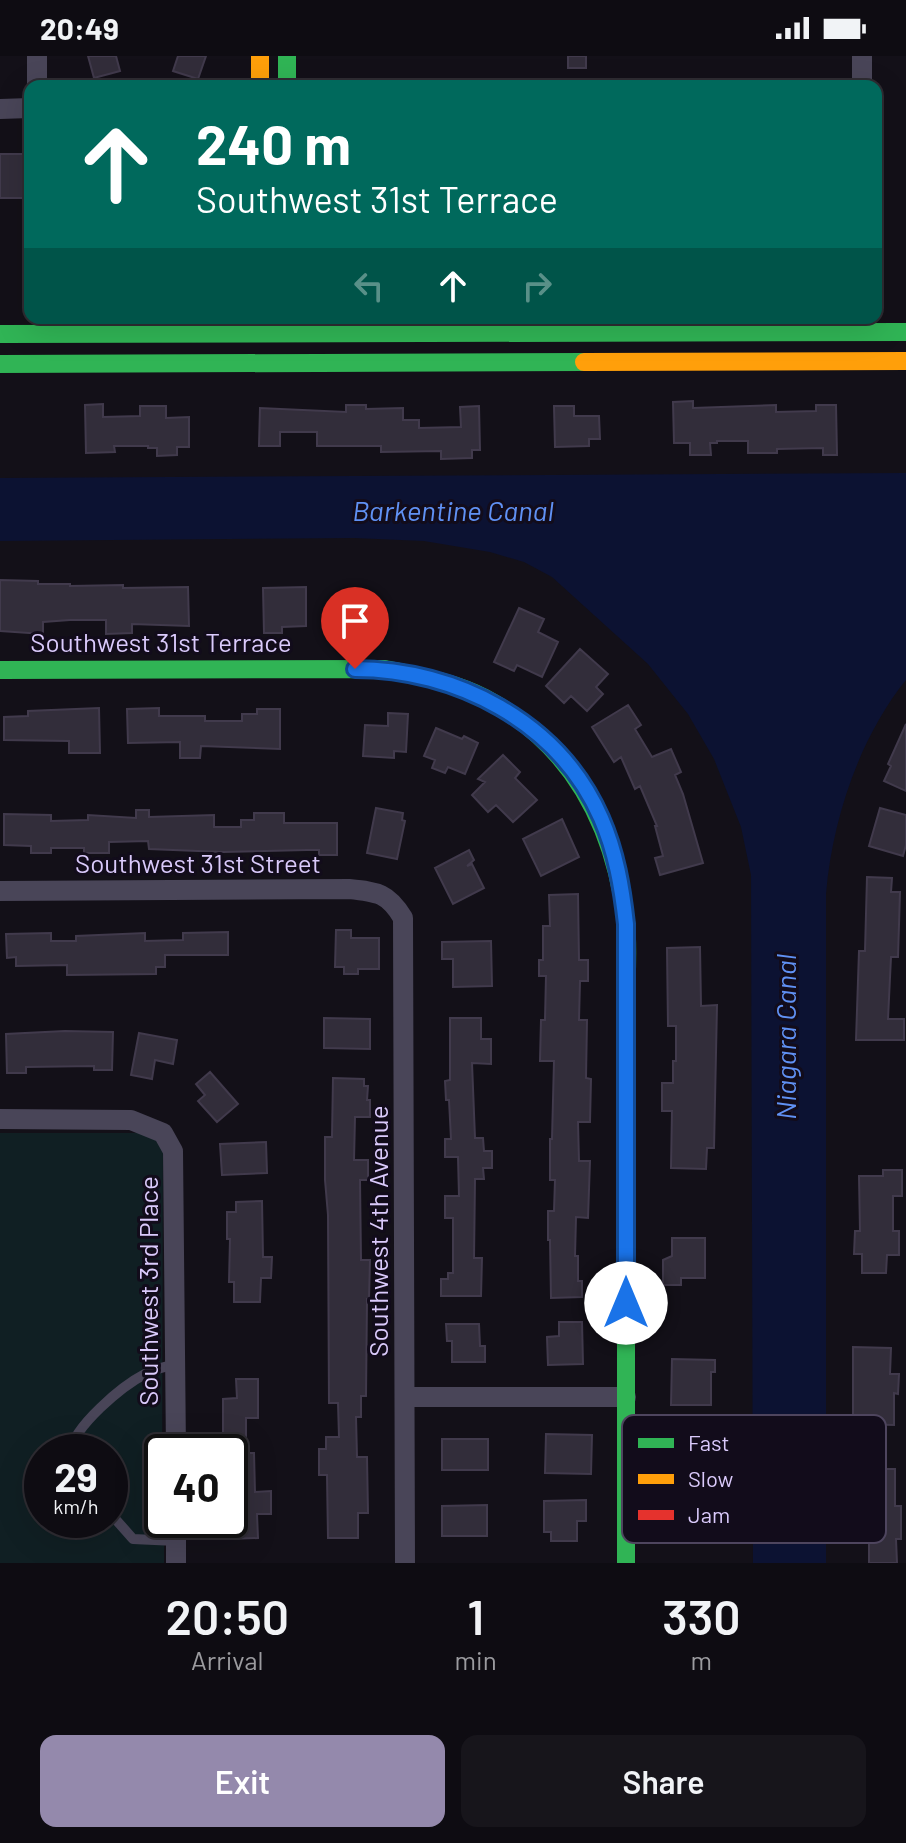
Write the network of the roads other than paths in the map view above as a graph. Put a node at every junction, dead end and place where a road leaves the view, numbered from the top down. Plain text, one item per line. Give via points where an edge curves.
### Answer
1 (37, 56) edge
2 (260, 56) edge
3 (287, 56) edge
4 (862, 56) edge
5 (37, 80) edge
6 (260, 80) edge
7 (287, 80) edge
8 (862, 80) edge
9 (24, 108) edge
10 (0, 109) edge
11 (290, 325) edge
12 (860, 325) edge
13 (258, 326) edge
14 (906, 332) edge
15 (0, 334) edge
16 (859, 361) junction
17 (906, 361) edge
18 (256, 362) junction
19 (290, 363) junction
20 (0, 364) edge
21 (0, 670) edge
22 (0, 891) edge
23 (393, 901) joint
24 (0, 1119) edge
25 (176, 1364) junction
26 (406, 1397) junction
27 (626, 1397) junction
28 (626, 1415) edge
29 (79, 1434) edge
30 (176, 1434) edge
31 (128, 1533) edge
32 (176, 1541) joint
33 (176, 1563) edge
34 (405, 1563) edge

1 - 5 street
2 - 6 main road
3 - 7 main road
4 - 8 street
9 - 10 street
11 - 12 main road
11 - 13 main road
11 - 19 main road
12 - 14 main road
12 - 16 street
13 - 15 main road
13 - 18 main road
16 - 17 main road
16 - 19 main road
18 - 19 main road
18 - 20 main road
21 - 27 main road, Southwest 31st Terrace via 385,669 420,674 453,684 514,715 571,768 611,844 626,924
22 - 23 street, Southwest 31st Street via 349,889
23 - 26 street, Southwest 4th Avenue via 403,918 405,968
24 - 25 street, Southwest 3rd Place via 131,1120 163,1133 173,1151
25 - 29 lane via 123,1387
25 - 30 street, Southwest 3rd Place
26 - 27 street
26 - 34 street, Southwest 4th Avenue
27 - 28 main road, Southwest 31st Terrace
31 - 32 lane via 133,1539
32 - 33 street

